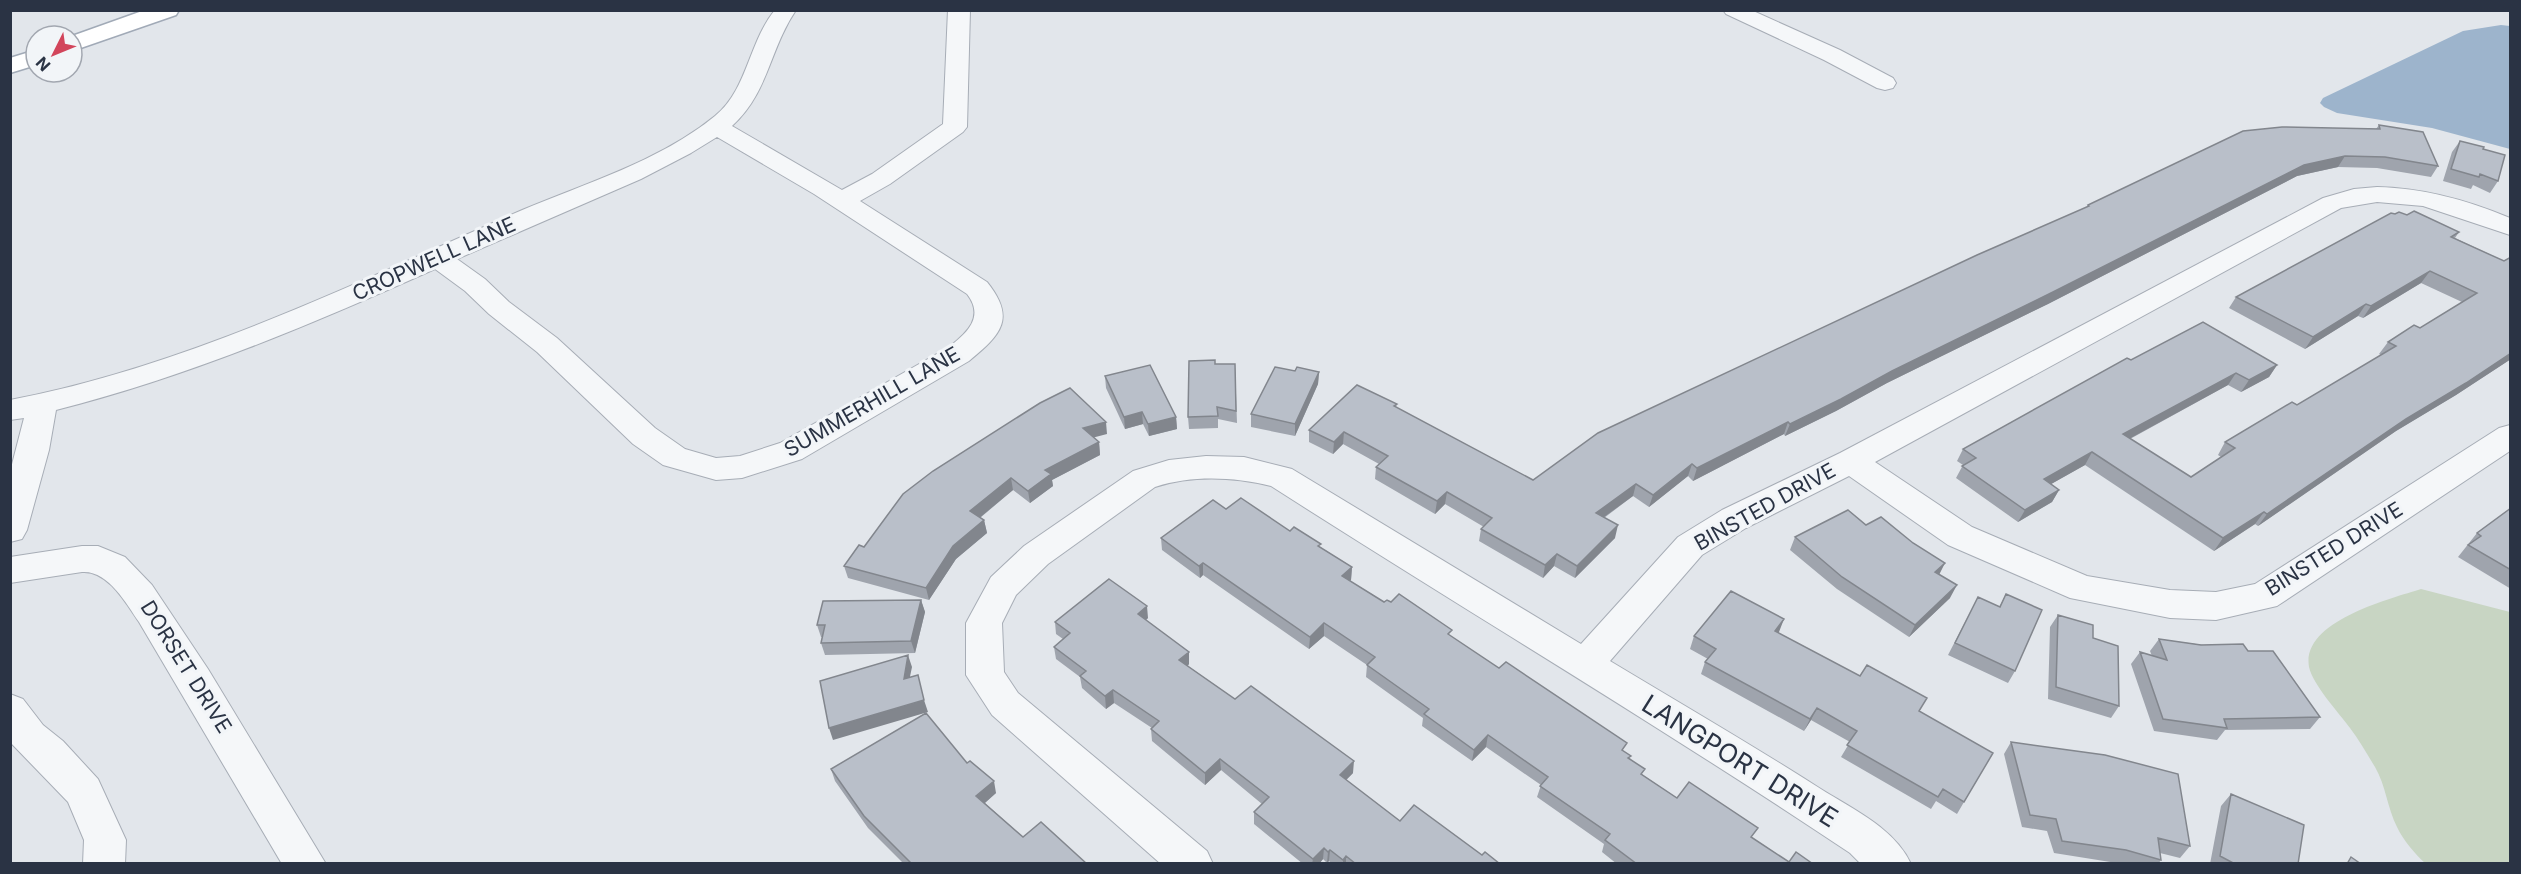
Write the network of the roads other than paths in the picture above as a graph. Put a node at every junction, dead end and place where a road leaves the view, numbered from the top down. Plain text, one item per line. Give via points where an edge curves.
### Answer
1 (168, 10) edge
2 (786, 10) edge
3 (959, 10) edge
4 (1733, 10) edge
5 (84, 40) edge
6 (1885, 83) dead end
7 (715, 126) junction
8 (841, 201) junction
9 (2511, 227) edge
10 (436, 258) junction
11 (42, 404) junction
12 (10, 410) edge
13 (2511, 436) edge
14 (1851, 461) junction
15 (10, 530) edge
16 (10, 570) edge
17 (1586, 664) junction
18 (10, 710) edge
19 (104, 864) edge
20 (305, 864) edge
21 (1191, 864) edge
22 (1890, 864) edge

1 - 5 main road
2 - 7 street, CROPWELL LANE via 773,29 751,89 726,119
3 - 8 street via 955,127 881,179
4 - 6 street
7 - 8 street, SUMMERHILL LANE
7 - 10 street, CROPWELL LANE via 648,164
8 - 10 street, SUMMERHILL LANE via 976,288 990,307 990,318 974,342 901,389 791,451 742,467 716,469 674,457 644,436 547,345
9 - 14 street, BINSTED DRIVE via 2432,201 2388,194 2350,196
10 - 11 street, CROPWELL LANE via 224,347 100,389
11 - 12 street, CROPWELL LANE
11 - 15 street
13 - 14 street, BINSTED DRIVE via 2264,596 2216,606 2170,604 2082,589 1960,536
14 - 17 street, BINSTED DRIVE via 1734,519 1690,546
16 - 20 street, DORSET DRIVE via 96,558 128,580 195,680
17 - 21 street, LANGPORT DRIVE via 1281,477 1245,468 1206,467 1169,471 1144,479 1036,555 1003,586 984,624 985,675 1005,704
17 - 22 street, LANGPORT DRIVE via 1864,840
18 - 19 street via 29,737 84,791 105,840

